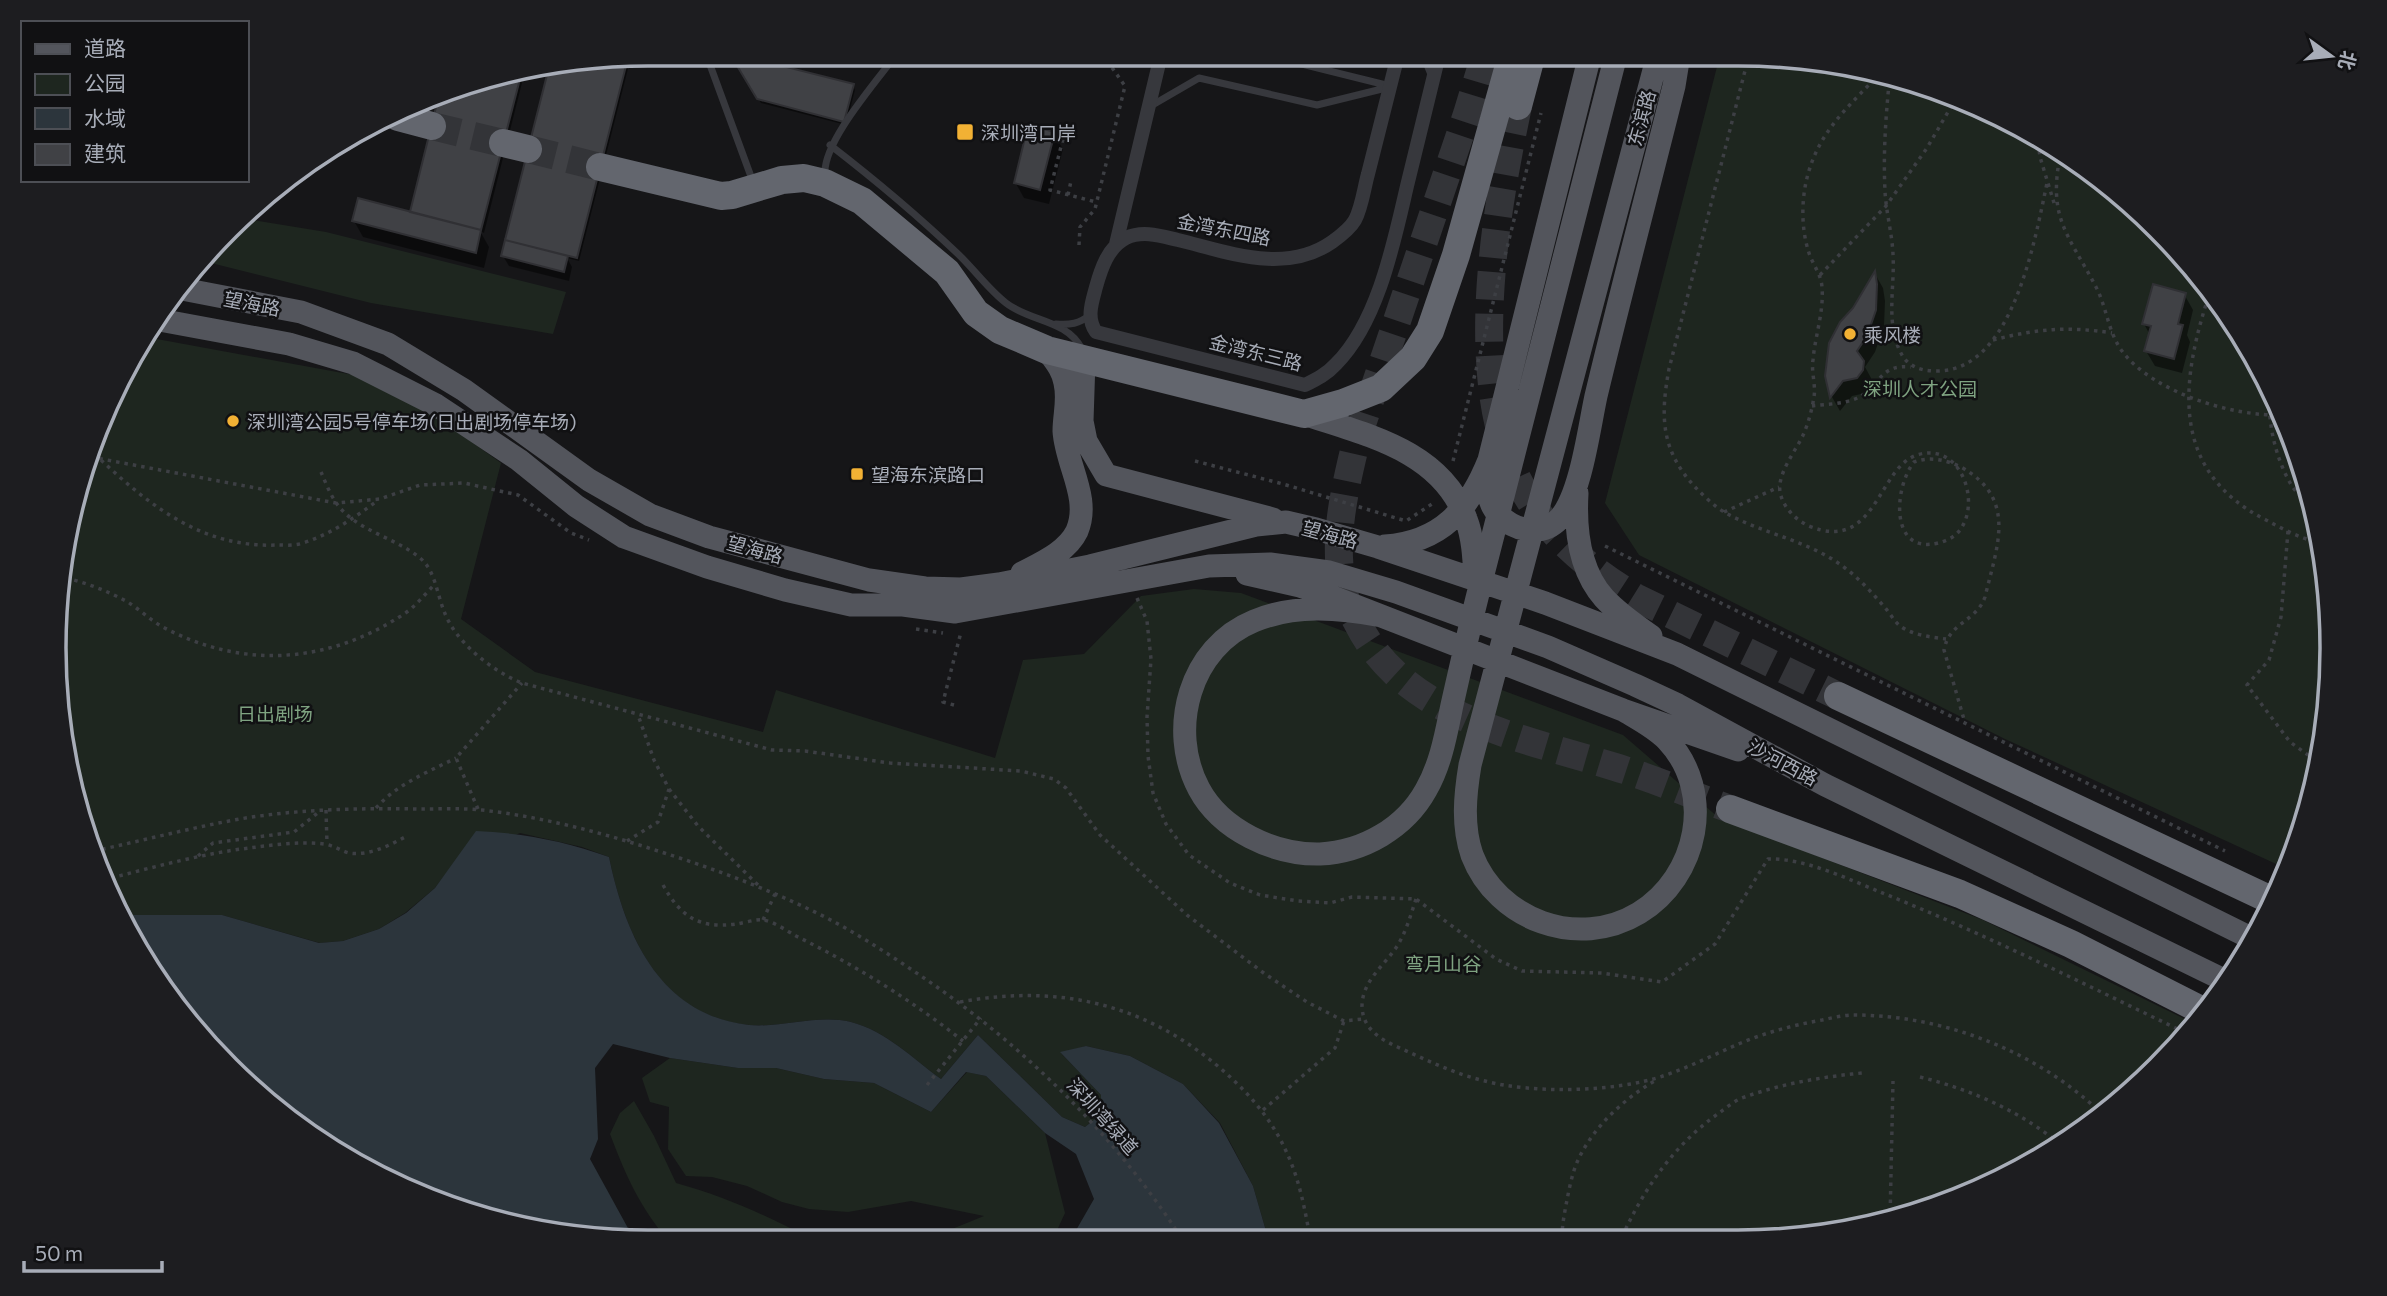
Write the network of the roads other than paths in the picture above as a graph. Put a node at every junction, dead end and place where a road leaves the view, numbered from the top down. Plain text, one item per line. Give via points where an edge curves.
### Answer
1 (711, 66) edge
2 (888, 66) edge
3 (1161, 66) edge
4 (1309, 66) edge
5 (1395, 66) edge
6 (1428, 66) edge
7 (1436, 66) edge
8 (1509, 66) edge
9 (1528, 66) edge
10 (1588, 66) edge
11 (1613, 66) edge
12 (1655, 66) edge
13 (1677, 66) edge
14 (1433, 79) junction
15 (1390, 86) junction
16 (1518, 106) tunnel mouth
17 (1148, 108) junction
18 (406, 119) edge
19 (432, 126) tunnel mouth
20 (830, 145) junction
21 (600, 167) tunnel mouth
22 (825, 183) junction
23 (755, 189) junction
24 (1116, 244) junction
25 (190, 291) edge
26 (1090, 315) junction
27 (167, 321) edge
28 (1052, 337) junction
29 (1084, 360) junction
30 (1115, 367) junction
31 (1082, 401) junction
32 (1304, 414) junction
33 (1489, 460) junction
34 (1577, 481) junction
35 (1286, 523) junction
36 (1378, 547) junction
37 (1209, 566) junction
38 (1329, 572) joint
39 (999, 584) junction
40 (1382, 616) junction
41 (1472, 619) junction
42 (1676, 654) junction
43 (1838, 696) tunnel mouth
44 (1623, 710) junction
45 (1825, 785) junction
46 (1730, 809) tunnel mouth
47 (2265, 897) edge
48 (2245, 935) edge
49 (2218, 977) edge
50 (2196, 1007) edge

1 - 23 lane
2 - 20 lane
3 - 17 street
4 - 15 lane
5 - 15 street, 金湾东四路
6 - 14 lane
7 - 14 street, 金湾东三路
8 - 32 highway via 1430,331 1413,358 1381,388
9 - 16 highway
10 - 33 main road
11 - 41 main road, 东滨路
12 - 44 main road, 东滨路 via 1465,795 1471,853 1482,875 1498,897 1539,923 1565,929 1615,924 1651,904 1671,884 1685,860 1695,832 1692,782 1667,740
13 - 34 main road
14 - 26 street, 金湾东三路 via 1391,251 1372,304 1357,338 1323,376 1305,385 1096,332
15 - 17 lane via 1317,105 1199,78
15 - 24 street, 金湾东四路 via 1354,221 1332,242 1282,260 1255,259 1149,234
17 - 24 street
18 - 19 highway
20 - 22 lane
20 - 28 lane via 956,253 1008,305
21 - 23 highway via 722,196
22 - 23 highway via 804,178
22 - 28 highway via 862,201 947,272 976,313 1000,330
24 - 26 street via 1104,263
25 - 39 main road, 望海路 via 301,312 388,344 464,390 589,480 650,515 709,537 869,580 961,589
26 - 28 lane
27 - 37 main road, 望海路 via 289,344 353,363 436,405 624,537 785,590 851,605 955,612
28 - 29 highway
28 - 39 main road via 1065,381 1064,430 1081,497 1081,518 1067,545
29 - 30 highway
29 - 31 main road
30 - 31 main road via 1090,386
30 - 32 highway
31 - 35 main road via 1086,441 1105,475
32 - 41 main road via 1392,445 1437,472 1466,519 1475,583
33 - 34 main road via 1491,503 1497,514 1523,530 1538,530 1561,517
33 - 36 main road via 1473,493 1451,522 1420,540
34 - 42 main road via 1575,519 1591,580 1604,597
35 - 36 main road, 望海路
35 - 39 main road, 望海路 via 1256,525
36 - 42 main road via 1545,603
37 - 38 main road, 望海路 via 1269,564
37 - 40 main road via 1300,586
38 - 45 main road, 沙河西路 via 1450,610 1635,685
40 - 41 main road via 1321,608 1273,615 1221,641 1205,660 1186,707 1189,765 1199,789 1232,826 1282,850 1334,853 1384,835 1406,817 1426,792 1439,762
40 - 44 main road
42 - 48 main road
43 - 47 highway
44 - 45 main road
45 - 49 main road, 沙河西路
46 - 50 highway via 1960,894

